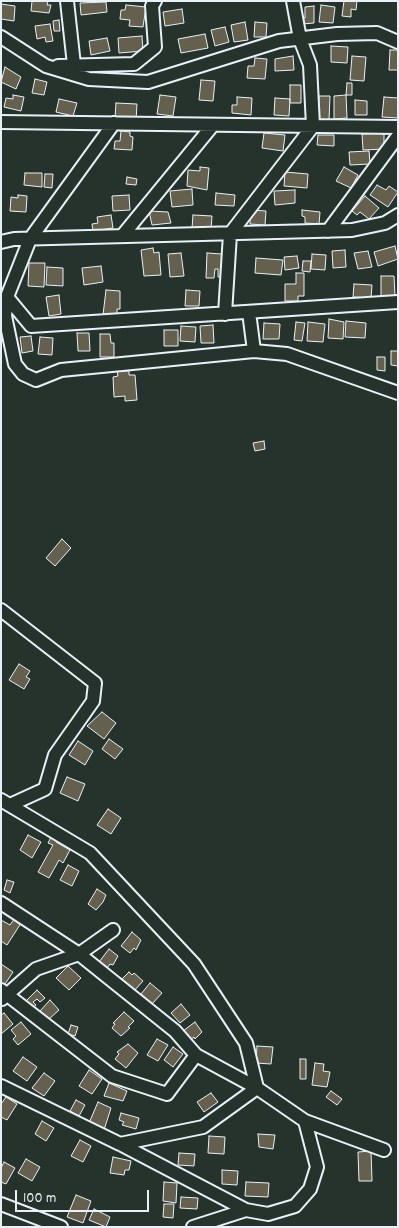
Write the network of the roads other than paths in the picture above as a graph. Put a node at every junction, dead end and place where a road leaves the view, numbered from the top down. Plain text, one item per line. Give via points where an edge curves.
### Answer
1 (67, 1) edge
2 (155, 1) edge
3 (293, 1) edge
4 (1, 37) edge
5 (300, 39) junction
6 (398, 42) edge
7 (46, 66) junction
8 (74, 66) junction
9 (1, 122) edge
10 (114, 123) junction
11 (213, 125) junction
12 (313, 126) junction
13 (398, 127) edge
14 (398, 136) edge
15 (395, 220) edge
16 (328, 231) junction
17 (230, 234) junction
18 (122, 236) junction
19 (30, 239) junction
20 (1, 242) edge
21 (7, 298) junction
22 (398, 302) edge
23 (249, 312) junction
24 (225, 314) junction
25 (254, 351) junction
26 (398, 394) edge
27 (1, 610) edge
28 (5, 802) edge
29 (1, 903) edge
30 (113, 930) dead end
31 (79, 954) junction
32 (3, 994) edge
33 (196, 1055) junction
34 (1, 1086) edge
35 (257, 1088) junction
36 (305, 1121) junction
37 (120, 1144) junction
38 (384, 1150) dead end
39 (1, 1204) edge
40 (246, 1210) junction
41 (61, 1227) edge
42 (193, 1227) edge

1 - 8 street
2 - 8 street via 152,6 155,47 134,64
3 - 5 street
4 - 7 street
5 - 6 street via 377,33
5 - 7 street via 279,41 148,82 89,79
5 - 12 street via 310,65
7 - 8 street
9 - 10 street
10 - 11 street
10 - 19 street
11 - 12 street
11 - 18 street
12 - 13 street
12 - 17 street
14 - 16 street
15 - 16 street via 352,230
16 - 17 street
17 - 18 street
17 - 24 street
18 - 19 street
19 - 20 street
19 - 21 street
21 - 24 street via 31,326
21 - 25 street via 5,316 16,364 23,374 36,380 61,370
22 - 23 street
23 - 24 street
23 - 25 street
25 - 26 street via 287,354
27 - 28 street via 95,683 93,701 55,755 45,789
28 - 35 street via 90,853 194,964 246,1043
29 - 31 street
30 - 31 street
31 - 32 street via 36,969
31 - 33 street via 174,1032
32 - 33 street via 112,1076 168,1094
33 - 35 street
34 - 37 street
35 - 36 street
35 - 37 street via 203,1126
36 - 38 street
36 - 40 street via 317,1167 310,1189 295,1206 268,1214
37 - 40 street
39 - 41 street
40 - 42 street

